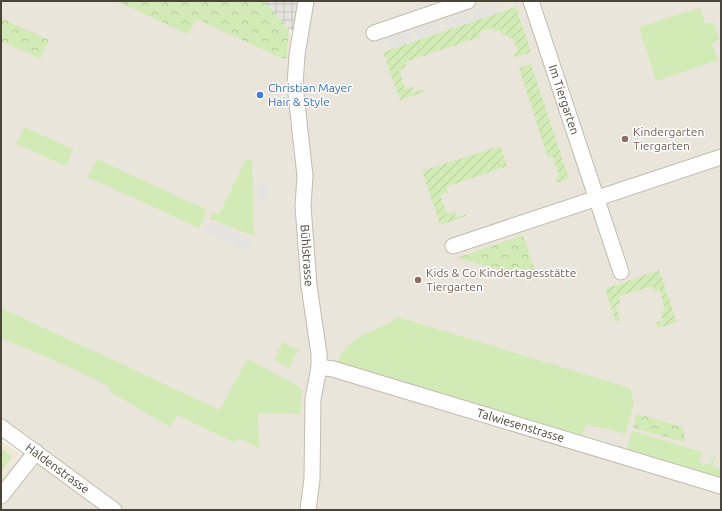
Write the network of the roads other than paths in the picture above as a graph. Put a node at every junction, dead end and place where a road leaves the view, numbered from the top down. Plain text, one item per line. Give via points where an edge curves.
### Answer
1 (306, 1) edge
2 (468, 1) edge
3 (531, 1) edge
4 (374, 33) dead end
5 (721, 157) edge
6 (596, 199) junction
7 (453, 246) dead end
8 (621, 272) dead end
9 (319, 367) junction
10 (1, 427) edge
11 (36, 452) junction
12 (721, 486) edge
13 (1, 496) edge
14 (114, 510) edge
15 (308, 510) edge

1 - 9 street, Bühlstrasse via 295,85 305,176 303,206 309,286
2 - 4 street
3 - 6 street, Im Tiergarten
5 - 6 street
6 - 7 street
6 - 8 street, Im Tiergarten
9 - 12 street, Talwiesenstrasse via 333,369
9 - 15 street, Bühlstrasse via 313,399 312,479
10 - 11 street, Haldenstrasse
11 - 13 street
11 - 14 street, Haldenstrasse

